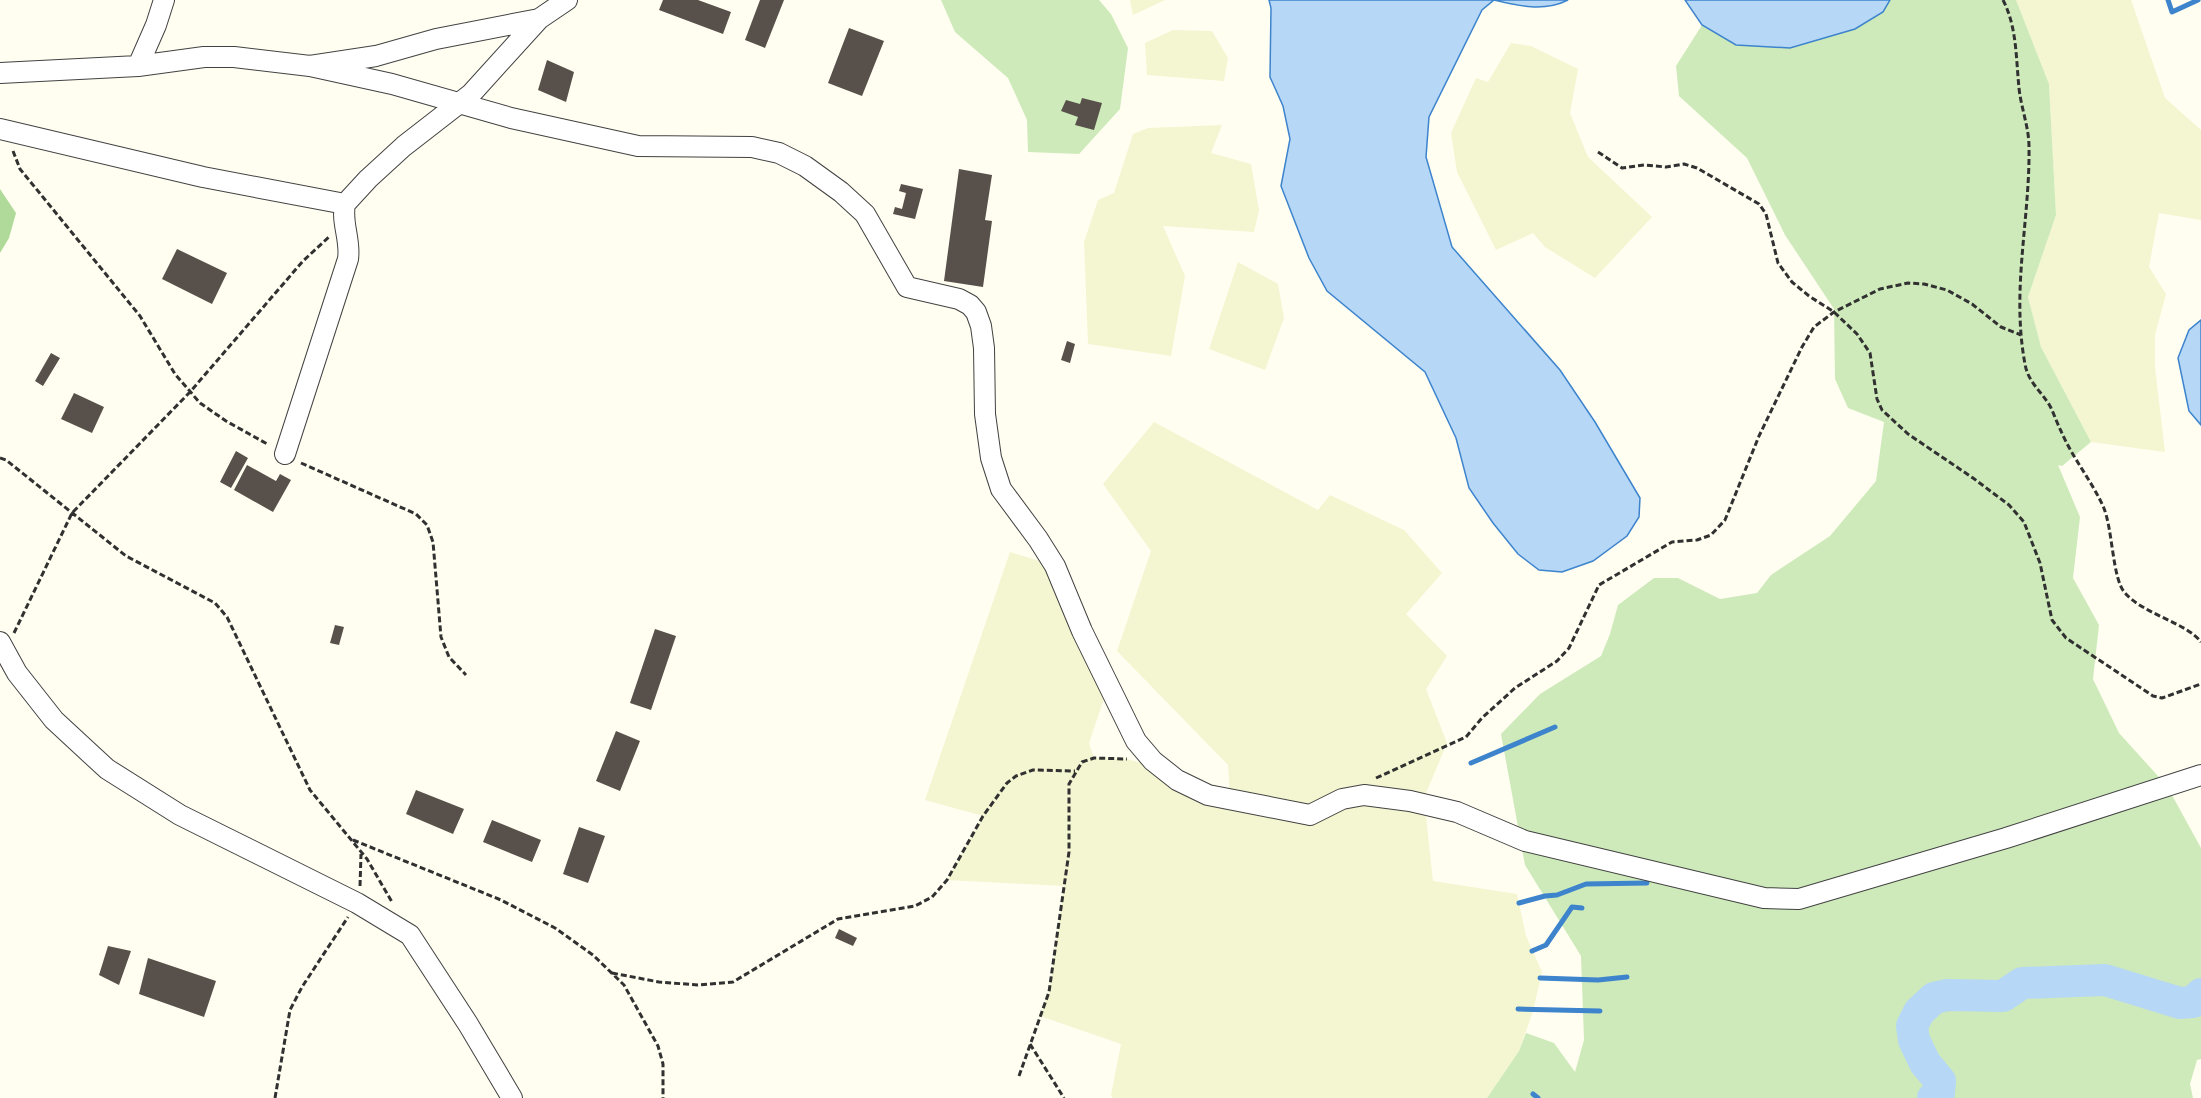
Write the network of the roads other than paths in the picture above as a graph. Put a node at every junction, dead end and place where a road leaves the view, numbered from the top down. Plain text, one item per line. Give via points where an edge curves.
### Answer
1 (164, 0) edge
2 (567, 0) edge
3 (539, 19) junction
4 (138, 66) junction
5 (310, 66) junction
6 (0, 73) edge
7 (462, 103) junction
8 (2, 129) edge
9 (345, 213) junction
10 (285, 454) road end
11 (3, 646) edge
12 (2201, 775) edge
13 (512, 1098) edge

1 - 4 street
2 - 3 street
3 - 5 street via 436,39 376,56
3 - 7 street
4 - 5 street via 204,57
4 - 6 street
5 - 7 street
7 - 9 street via 404,146 368,179
7 - 12 street via 638,146 752,147 778,153 805,166 865,213 907,287 970,305 981,326 985,414 991,458 1001,489 1055,566 1136,741 1177,780 1208,795 1310,815 1342,799 1364,795 1410,801 1457,812 1525,841 1764,898 1799,899
8 - 9 street
9 - 10 street via 348,259
11 - 13 street via 17,673 54,720 107,769 180,815 357,903 410,935

